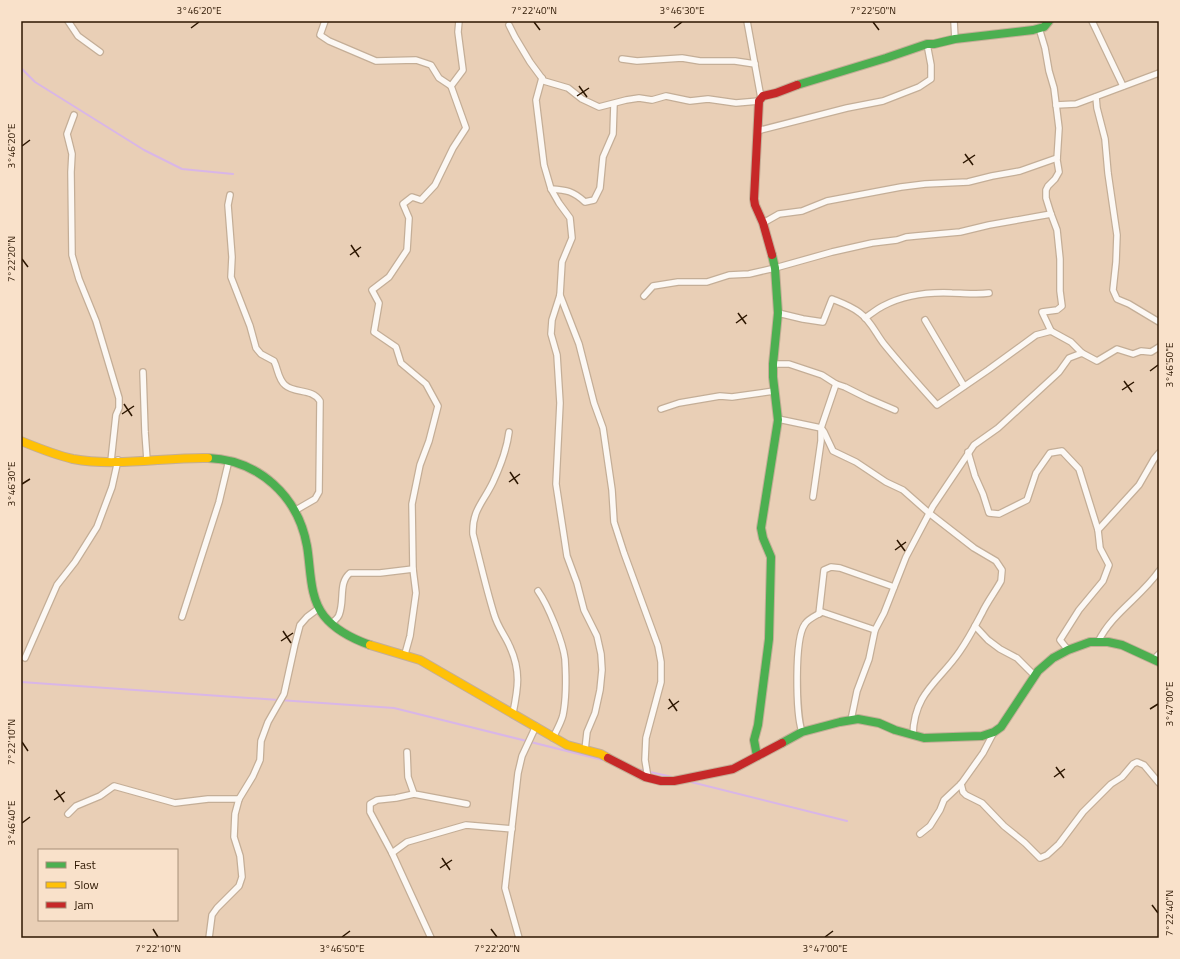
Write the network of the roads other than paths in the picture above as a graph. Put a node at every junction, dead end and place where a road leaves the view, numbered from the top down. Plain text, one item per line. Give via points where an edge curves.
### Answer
1 (68, 21) edge
2 (325, 21) edge
3 (460, 21) edge
4 (747, 21) edge
5 (954, 21) edge
6 (1049, 21) edge
7 (1092, 21) edge
8 (509, 25) dead end
9 (1039, 28) junction
10 (955, 39) junction
11 (927, 44) junction
12 (100, 52) dead end
13 (622, 60) dead end
14 (755, 64) junction
15 (1159, 73) edge
16 (542, 78) junction
17 (451, 86) junction
18 (1122, 86) junction
19 (1096, 97) junction
20 (760, 99) junction
21 (614, 104) junction
22 (1056, 105) junction
23 (74, 115) dead end
24 (757, 131) junction
25 (1057, 158) junction
26 (551, 189) junction
27 (230, 195) dead end
28 (1051, 214) junction
29 (763, 223) junction
30 (776, 268) junction
31 (989, 293) dead end
32 (560, 295) junction
33 (644, 296) dead end
34 (778, 313) junction
35 (865, 318) junction
36 (926, 320) dead end
37 (1159, 322) edge
38 (1052, 331) junction
39 (1159, 347) edge
40 (1082, 353) junction
41 (773, 364) junction
42 (143, 372) dead end
43 (836, 384) junction
44 (964, 386) junction
45 (774, 391) junction
46 (661, 408) dead end
47 (895, 410) dead end
48 (778, 419) junction
49 (821, 428) junction
50 (509, 432) dead end
51 (21, 441) edge
52 (968, 452) junction
53 (1159, 453) edge
54 (114, 460) junction
55 (148, 460) junction
56 (229, 460) junction
57 (813, 497) dead end
58 (296, 510) junction
59 (929, 513) junction
60 (1098, 530) junction
61 (413, 569) junction
62 (1159, 571) edge
63 (894, 587) junction
64 (538, 591) dead end
65 (319, 608) junction
66 (819, 614) junction
67 (182, 617) dead end
68 (331, 624) junction
69 (975, 626) junction
70 (876, 630) junction
71 (1098, 642) junction
72 (1068, 650) junction
73 (405, 654) junction
74 (25, 658) dead end
75 (1158, 658) edge
76 (1035, 676) junction
77 (513, 713) junction
78 (851, 720) junction
79 (536, 726) junction
80 (802, 732) junction
81 (994, 732) junction
82 (913, 735) junction
83 (553, 738) junction
84 (584, 750) junction
85 (407, 752) dead end
86 (757, 756) junction
87 (648, 778) junction
88 (1159, 783) edge
89 (962, 784) junction
90 (414, 794) junction
91 (239, 799) junction
92 (467, 804) dead end
93 (68, 814) dead end
94 (512, 829) junction
95 (920, 834) dead end
96 (392, 854) junction
97 (209, 938) edge
98 (431, 938) edge
99 (519, 938) edge

1 - 12 street via 78,36
2 - 17 street via 320,35 329,41 376,61 416,60 431,65 439,78
3 - 17 street via 458,32 463,70
4 - 14 street
5 - 10 street
6 - 9 street via 1044,27
7 - 18 street
8 - 16 street via 518,44
9 - 10 street
9 - 22 street via 1046,48
10 - 11 street
11 - 20 street via 768,94
11 - 24 street via 931,79 919,87 883,102 847,108
13 - 14 street via 682,58
14 - 20 street
15 - 18 street
16 - 21 street via 544,81 568,88 598,107
16 - 26 street via 536,100 544,165
17 - 61 street via 466,128 435,185 421,200 412,197 403,204 410,218 407,250 389,277 372,290 379,303 374,332 396,347 400,363 426,384 438,406 420,465 412,504
18 - 19 street
19 - 22 street via 1076,104
19 - 37 street via 1105,139 1117,235 1113,290 1117,299
20 - 21 street via 736,103 708,99 690,101 666,96 652,100 639,98
20 - 24 street
21 - 26 street via 613,134 603,157 600,188 594,200 585,202 576,193
22 - 25 street via 1059,128
23 - 54 street via 67,134 72,154 72,255 96,321 119,398
24 - 29 street via 754,199
25 - 28 street via 1059,172 1046,190
25 - 29 street via 1020,171 968,182 901,187 827,201 802,211 779,214
26 - 32 street via 570,218 572,238 562,262
27 - 58 street via 228,205 231,277 256,348 274,361 281,380 287,387 315,394 320,401 319,492 315,500
28 - 30 street via 960,232 872,243
28 - 38 street via 1057,230 1062,306 1057,310 1042,312
29 - 30 street
30 - 33 street via 729,275 707,282 678,282 653,286
30 - 34 street
31 - 35 street via 925,293 883,306
32 - 84 street via 552,320 551,334 557,355 560,403 556,484 567,556 584,610 597,636 602,670 595,713 587,732
32 - 87 street via 579,344 603,428 614,522 658,646 661,662 661,682 646,738 645,760
34 - 35 street via 823,322 832,299 848,305
34 - 41 street
35 - 44 street via 937,405
36 - 44 street
38 - 40 street via 1071,342
38 - 44 street via 1036,335
39 - 40 street via 1150,352 1133,354 1117,349 1097,361
40 - 52 street via 1069,358 1059,372
41 - 43 street via 789,364 808,369
41 - 45 street
42 - 55 street
43 - 47 street
43 - 49 street
45 - 46 street via 713,397
45 - 48 street
48 - 49 street
48 - 86 street via 762,528 763,538 771,557 772,576 770,639 754,740
49 - 57 street
49 - 59 street via 833,451 903,490
50 - 77 street via 493,482 474,516 473,534 494,616 510,646 519,679
51 - 54 street via 80,460
52 - 59 street
52 - 60 street via 989,513 999,514 1027,500 1036,473 1050,453 1062,451 1079,469
53 - 60 street via 1139,485
54 - 55 street
54 - 74 street via 112,487 97,527 57,585
55 - 56 street
56 - 58 street via 253,469 265,477 281,490
56 - 67 street via 219,502
58 - 65 street via 307,545 312,589
59 - 63 street
59 - 69 street via 974,548 996,561 1002,570 1001,581
60 - 72 street via 1100,548 1108,565 1103,581 1079,610 1060,640
61 - 68 street via 350,573 343,582 339,616
61 - 73 street via 416,593
62 - 71 street via 1104,630
63 - 66 street via 831,567 824,570
63 - 70 street
64 - 83 street via 548,606 565,660 562,715
65 - 68 street
65 - 91 street via 306,617 300,626 284,694 261,741 260,760 254,776
66 - 70 street via 822,612
66 - 80 street via 805,624 800,638 797,693
68 - 73 street via 368,645
69 - 76 street via 988,640 1017,658
69 - 82 street via 959,652 927,690 913,724
70 - 78 street
71 - 72 street via 1090,642
71 - 75 street via 1122,645
72 - 76 street via 1053,658
73 - 77 street
76 - 81 street via 1001,727
77 - 79 street
78 - 80 street
78 - 82 street via 879,723
79 - 83 street
79 - 94 street via 522,756 518,773
80 - 86 street
81 - 82 street via 982,736 924,738
81 - 89 street
83 - 84 street
84 - 87 street via 601,754
85 - 90 street via 408,777
86 - 87 street via 733,769 674,781
88 - 89 street via 1144,765 1137,762 1133,764 1083,812 1059,844 1040,858 982,803 966,795
89 - 95 street via 944,800 930,826
90 - 92 street
90 - 96 street via 377,800 370,804 370,812
91 - 93 street via 175,803 114,786 100,796 76,806
91 - 97 street via 235,814 234,837 240,856 242,877 239,886 212,915
94 - 96 street via 466,825 407,842
94 - 99 street via 505,888
96 - 98 street

